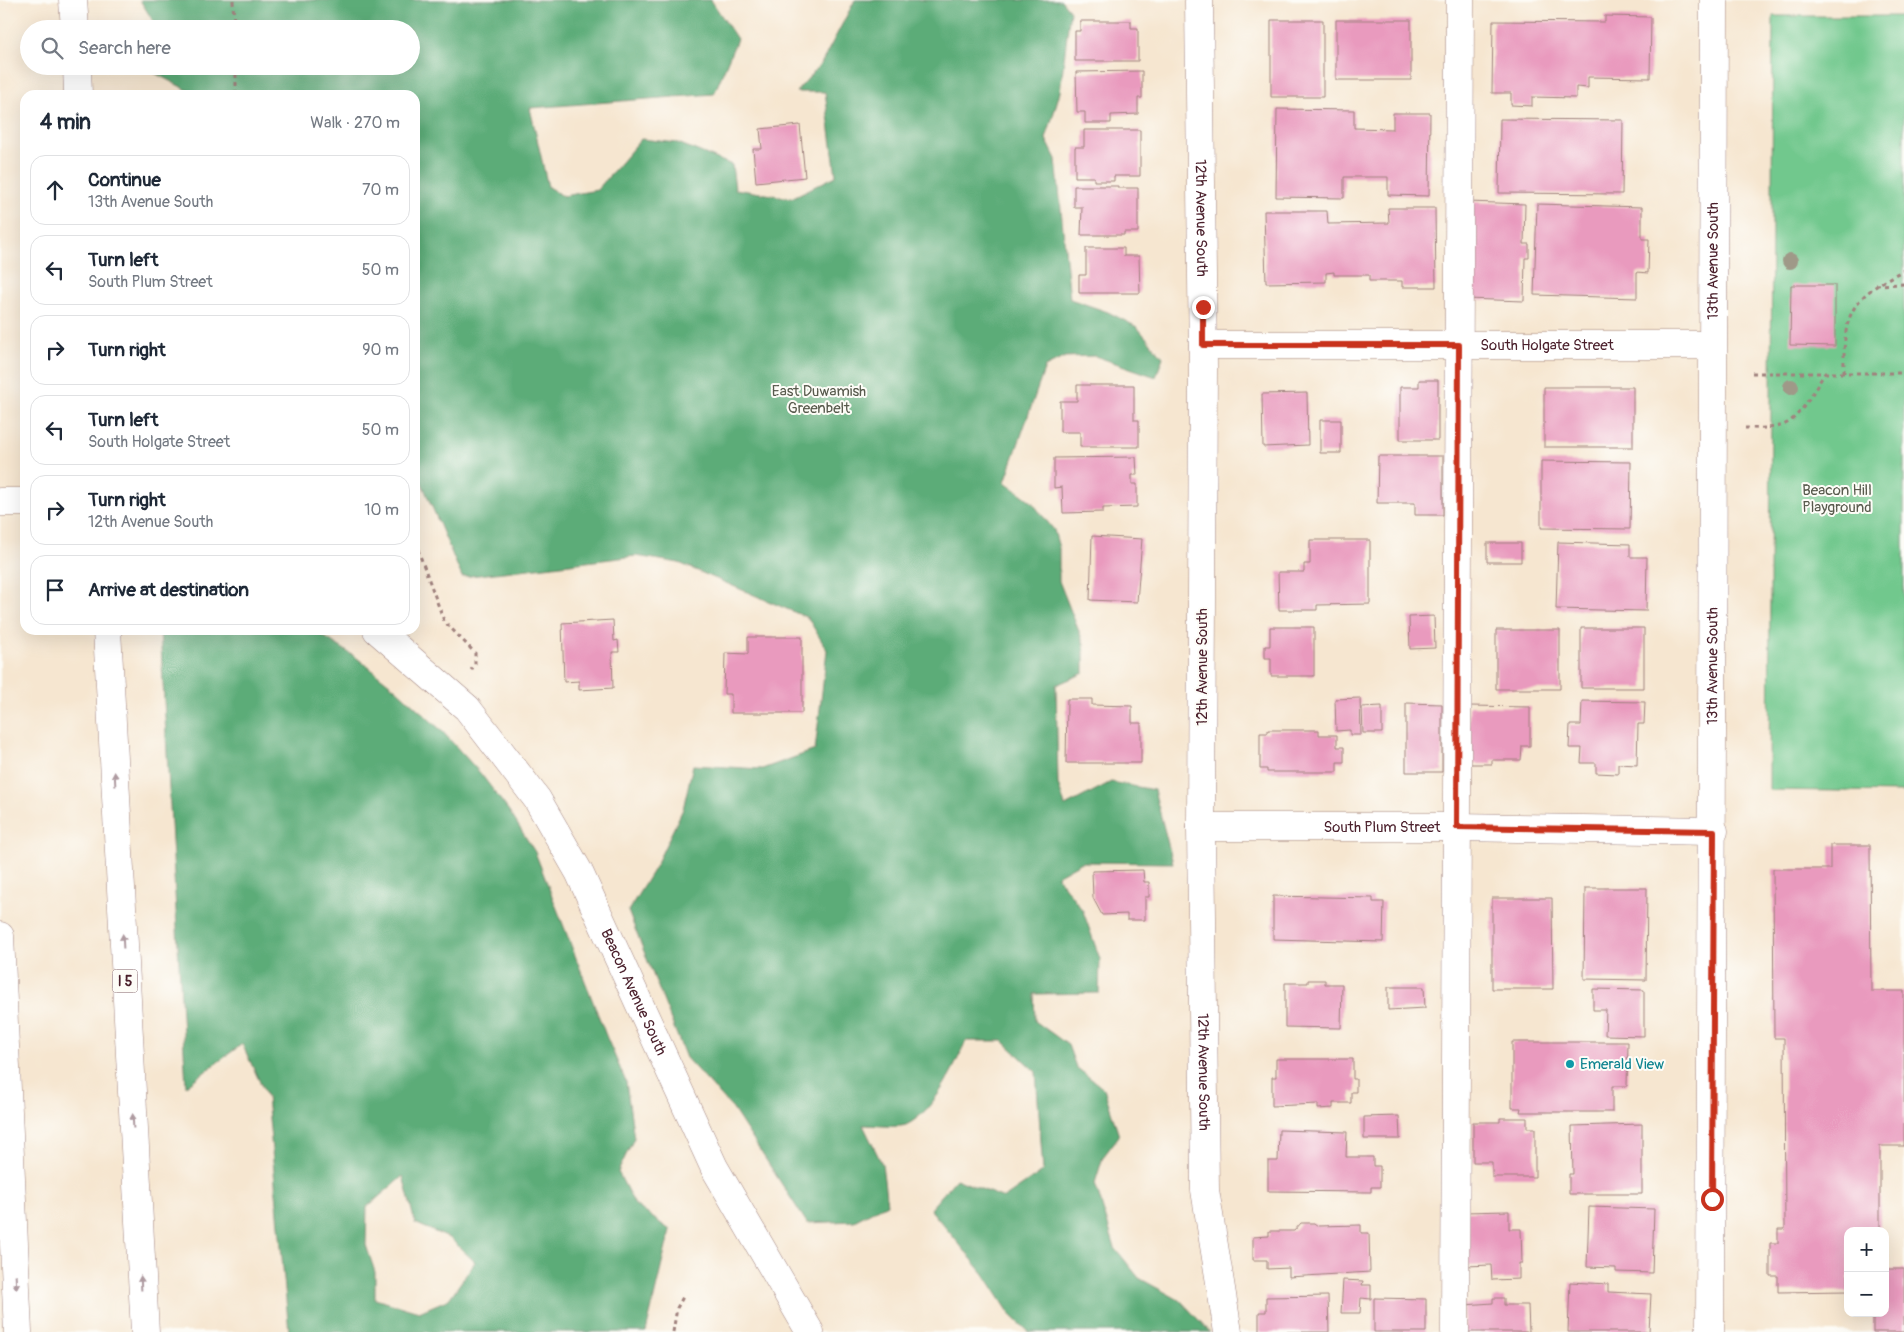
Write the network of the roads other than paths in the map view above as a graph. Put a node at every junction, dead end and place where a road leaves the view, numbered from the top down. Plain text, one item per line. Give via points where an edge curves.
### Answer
1 (73, 0) edge
2 (1199, 0) edge
3 (1460, 0) edge
4 (1714, 0) edge
5 (74, 20) edge
6 (77, 75) edge
7 (78, 90) edge
8 (1203, 345) junction
9 (1459, 345) junction
10 (1712, 345) junction
11 (0, 502) edge
12 (20, 502) edge
13 (107, 635) edge
14 (383, 635) edge
15 (1201, 827) junction
16 (1457, 827) junction
17 (1714, 831) junction
18 (0, 936) edge
19 (18, 1332) edge
20 (145, 1332) edge
21 (810, 1332) edge
22 (1228, 1332) edge
23 (1455, 1332) edge
24 (1710, 1332) edge

1 - 5 main road
2 - 8 main road, 12th Avenue South
3 - 9 main road
4 - 10 main road, 13th Avenue South
6 - 7 main road
8 - 9 main road, South Holgate Street
8 - 15 main road, 12th Avenue South
9 - 10 main road, South Holgate Street
9 - 16 main road
10 - 17 main road, 13th Avenue South
11 - 12 main road
20 -> 13 main road, I 5
14 - 21 main road, Beacon Avenue South via 467,708 537,799 579,872 714,1167
15 - 16 main road, South Plum Street
15 - 22 main road, 12th Avenue South via 1205,1190
16 - 17 main road, South Plum Street
16 - 23 main road
17 - 24 main road, 13th Avenue South
18 -> 19 main road

